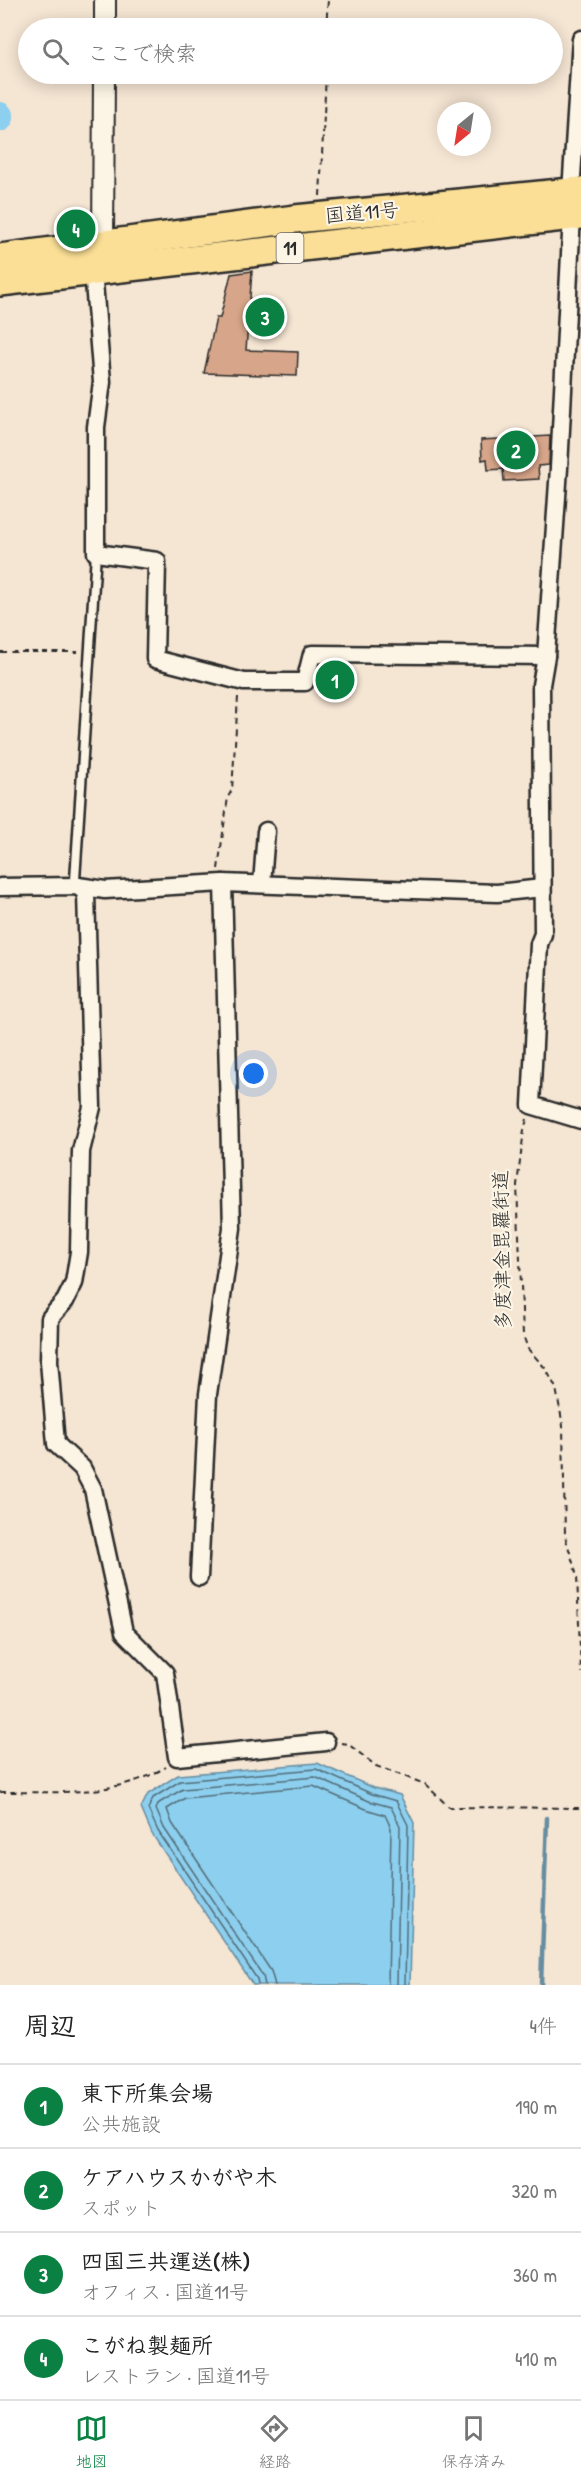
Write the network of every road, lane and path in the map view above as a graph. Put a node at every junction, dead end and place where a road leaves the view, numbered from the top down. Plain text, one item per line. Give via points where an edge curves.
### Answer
1 (105, 0) edge
2 (328, 0) edge
3 (105, 18) edge
4 (327, 18) edge
5 (581, 39) edge
6 (104, 84) edge
7 (326, 84) edge
8 (576, 203) edge
9 (319, 216) junction
10 (103, 244) junction
11 (0, 258) edge
12 (93, 270) junction
13 (0, 282) edge
14 (96, 553) junction
15 (0, 652) edge
16 (89, 652) junction
17 (546, 656) junction
18 (239, 681) junction
19 (266, 831) dead end
20 (76, 884) junction
21 (220, 884) junction
22 (262, 884) junction
23 (0, 887) edge
24 (542, 888) junction
25 (531, 1105) junction
26 (581, 1120) edge
27 (199, 1576) dead end
28 (581, 1673) edge
29 (326, 1742) joint
30 (177, 1757) junction
31 (0, 1792) edge
32 (581, 1808) edge

1 - 3 street
2 - 4 path
5 - 8 street
6 - 10 street
7 - 9 path
8 - 9 highway, 国道11号 / 11
8 - 12 highway, 国道11号 / 11
8 - 17 street
9 - 10 highway, 国道11号 / 11
10 - 11 highway, 国道11号 / 11
10 - 12 street
12 - 13 highway, 国道11号 / 11
12 - 14 street via 102,382 96,427
14 - 16 lane
14 - 18 street via 157,561 155,659
15 - 16 path
16 - 20 lane
17 - 18 street via 312,654 304,682
17 - 24 street via 541,685
18 - 21 path via 232,790 228,797
19 - 22 street
20 - 21 street via 105,890
20 - 23 street
20 - 30 street via 86,894 92,1107 81,1151 79,1252 74,1283 50,1318 49,1361 56,1444 82,1468 93,1489 124,1632 165,1673
21 - 22 street
21 - 27 street via 232,1228 208,1394
22 - 24 street via 497,893
24 - 25 street via 543,934 539,944
25 - 26 street
25 - 28 path, 多度津金毘羅街道 via 517,1185 523,1335 528,1349 556,1388 563,1426 565,1536 577,1576
29 - 30 street
29 - 32 path via 348,1744 376,1766 425,1784 449,1808
30 - 31 path via 149,1777 96,1791

